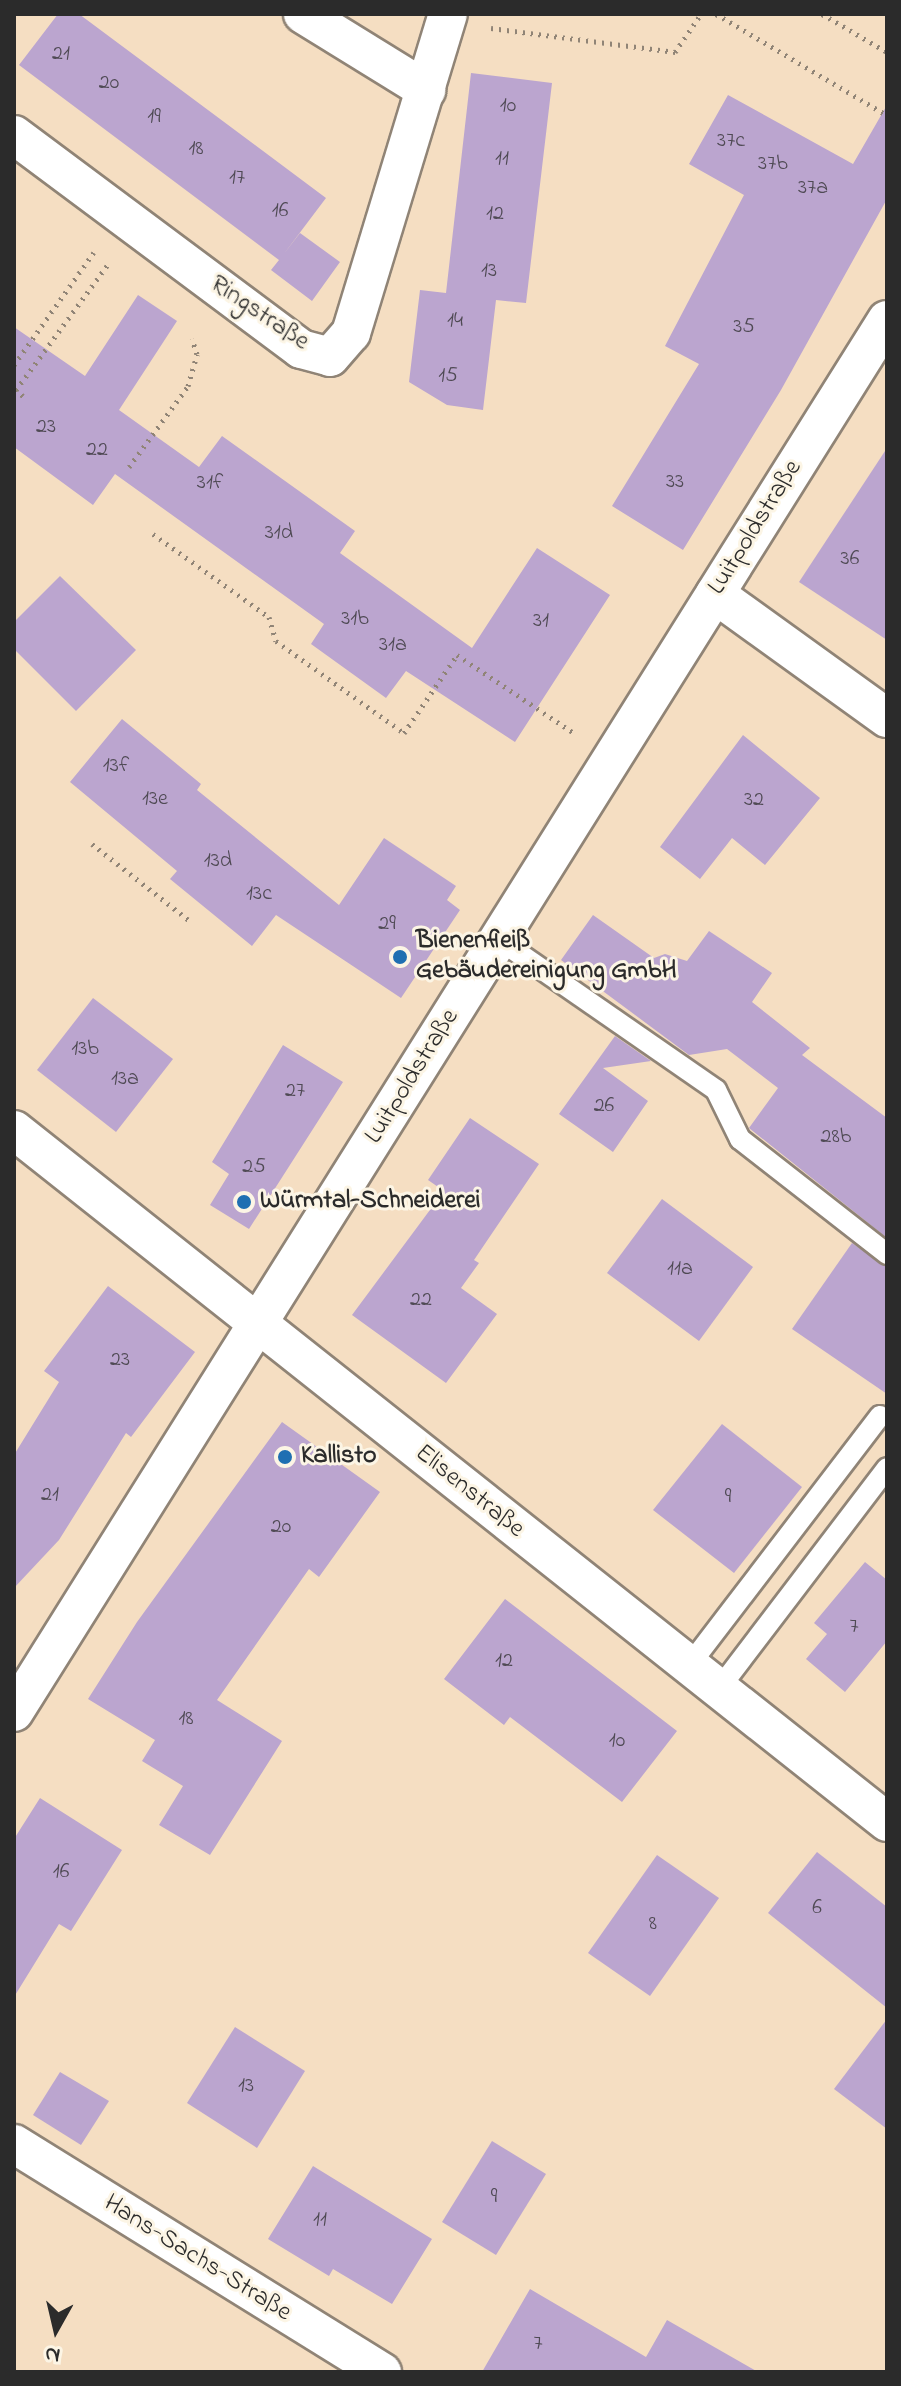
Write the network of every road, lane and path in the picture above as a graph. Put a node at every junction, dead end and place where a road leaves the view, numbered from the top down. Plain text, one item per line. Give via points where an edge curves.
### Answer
1 (303, 14) edge
2 (701, 14) edge
3 (716, 14) edge
4 (822, 14) edge
5 (447, 18) edge
6 (887, 52) edge
7 (426, 90) junction
8 (887, 115) edge
9 (14, 135) edge
10 (128, 220) junction
11 (887, 320) edge
12 (192, 339) dead end
13 (14, 365) edge
14 (23, 396) dead end
15 (129, 467) dead end
16 (153, 534) dead end
17 (715, 594) junction
18 (887, 718) edge
19 (612, 757) junction
20 (92, 844) dead end
21 (190, 921) dead end
22 (498, 939) junction
23 (14, 1130) edge
24 (887, 1254) edge
25 (259, 1324) junction
26 (880, 1416) dead end
27 (887, 1468) edge
28 (688, 1667) junction
29 (718, 1690) junction
30 (14, 1711) edge
31 (887, 1822) edge
32 (14, 2144) edge
33 (382, 2372) edge

1 - 7 street
2 - 5 path via 675,52
3 - 8 path
4 - 6 path
5 - 7 street, Ringstraße
7 - 10 street, Ringstraße via 351,333 330,357 301,349
9 - 10 street, Ringstraße
10 - 13 path
10 - 14 path via 16,390
11 - 17 street, Luitpoldstraße
12 - 15 path via 197,354 188,386
16 - 19 path via 269,617 276,641 404,733 457,655
17 - 18 street
17 - 19 street, Luitpoldstraße
19 - 22 street, Luitpoldstraße
20 - 21 path
22 - 24 lane via 716,1090 740,1139
22 - 25 street, Luitpoldstraße
23 - 25 street, Elisenstraße
25 - 28 street, Elisenstraße
25 - 30 street, Luitpoldstraße
26 - 28 lane
27 - 29 lane
28 - 29 street, Elisenstraße
29 - 31 street, Elisenstraße
32 - 33 street, Hans-Sachs-Straße

